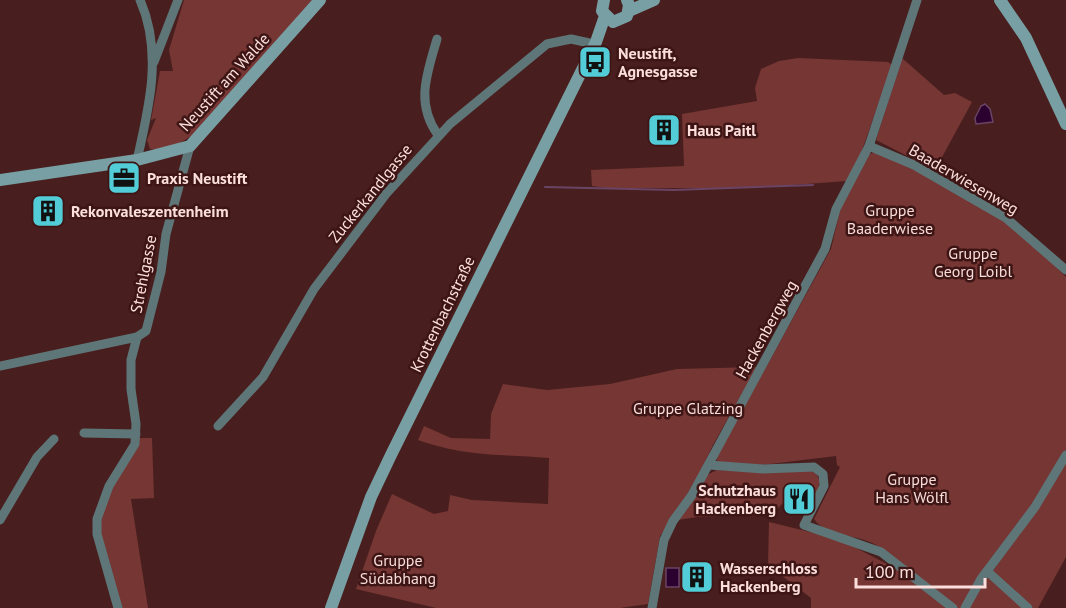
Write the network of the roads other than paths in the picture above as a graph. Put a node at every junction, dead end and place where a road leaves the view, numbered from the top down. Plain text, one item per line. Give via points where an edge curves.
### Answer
1 (140, 0) edge
2 (178, 0) edge
3 (320, 0) edge
4 (604, 0) edge
5 (642, 0) edge
6 (654, 0) edge
7 (916, 0) edge
8 (1000, 0) edge
9 (628, 4) edge
10 (609, 19) junction
11 (437, 39) dead end
12 (595, 43) junction
13 (154, 63) junction
14 (1066, 124) edge
15 (438, 135) junction
16 (190, 146) junction
17 (869, 146) junction
18 (137, 160) junction
19 (0, 180) edge
20 (1066, 270) edge
21 (137, 337) junction
22 (0, 366) edge
23 (218, 426) dead end
24 (84, 433) dead end
25 (136, 434) junction
26 (54, 439) dead end
27 (1066, 455) edge
28 (709, 465) junction
29 (0, 520) edge
30 (987, 571) junction
31 (118, 608) edge
32 (331, 608) edge
33 (652, 608) edge
34 (953, 608) edge
35 (964, 608) edge
36 (1028, 608) edge

1 - 13 street
2 - 13 street
3 - 16 main road, Neustift am Walde
4 - 10 main road via 602,6
5 - 9 main road
6 - 9 main road, Krottenbachstraße
7 - 17 street, Hackenbergweg
8 - 14 main road via 1026,38
9 - 10 main road, Krottenbachstraße via 623,20
10 - 12 main road, Krottenbachstraße
11 - 15 street via 423,102
12 - 15 street, Zuckerkandlgasse via 571,39 547,44
12 - 32 main road, Krottenbachstraße via 391,454
13 - 18 street via 149,109
15 - 23 street, Zuckerkandlgasse via 325,272 263,376
16 - 18 main road, Neustift am Walde
16 - 21 street, Strehlgasse via 166,234 147,327
17 - 20 street, Baaderwiesenweg via 914,165 1005,218
17 - 28 street, Hackenbergweg via 844,191 819,263
18 - 19 main road, Neustift am Walde
21 - 22 street
21 - 25 street, Strehlgasse via 131,370
24 - 25 street
25 - 31 street, Strehlgasse via 135,444 109,486 97,519 97,534
26 - 29 street via 37,457
27 - 30 street via 1017,533
28 - 33 street, Hackenbergweg via 668,530 658,562
28 - 34 street via 763,470 814,467 823,474 824,486 804,525 881,552
30 - 35 street
30 - 36 street

